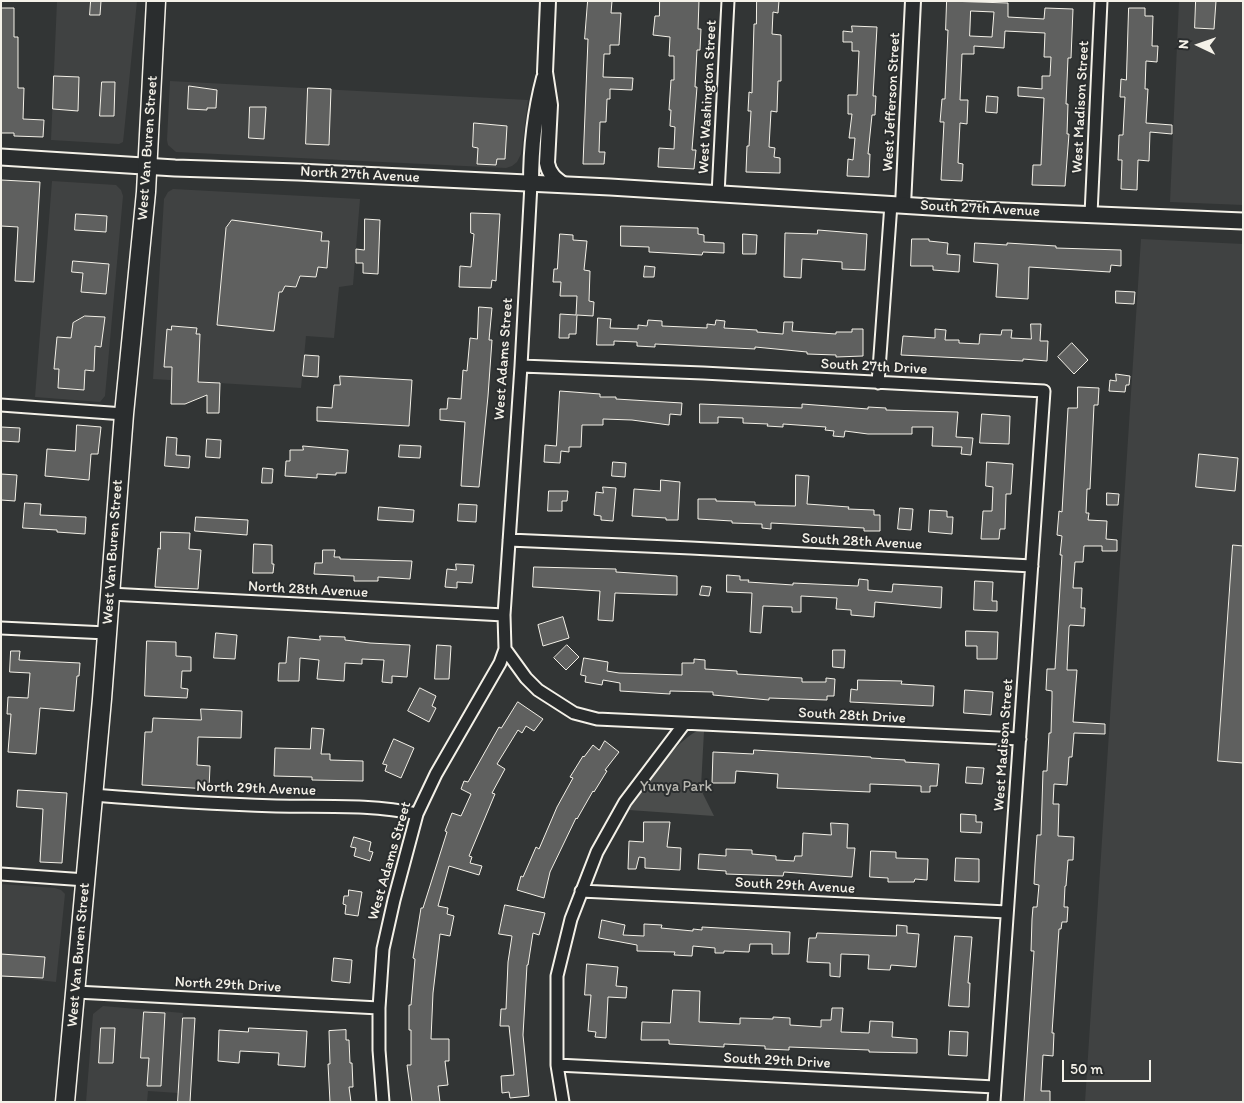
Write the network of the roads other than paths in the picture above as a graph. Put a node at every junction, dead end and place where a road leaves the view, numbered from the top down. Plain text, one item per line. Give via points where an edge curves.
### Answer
1 (156, 1) edge
2 (548, 1) edge
3 (728, 1) edge
4 (913, 1) edge
5 (1101, 1) edge
6 (545, 72) junction
7 (1, 157) edge
8 (148, 166) junction
9 (531, 184) junction
10 (564, 185) junction
11 (718, 194) junction
12 (897, 204) junction
13 (1091, 214) junction
14 (1243, 221) edge
15 (521, 366) junction
16 (878, 382) junction
17 (1044, 391) joint
18 (1, 405) edge
19 (124, 414) junction
20 (509, 540) junction
21 (1032, 566) junction
22 (110, 594) junction
23 (504, 615) junction
24 (1, 628) edge
25 (107, 633) junction
26 (505, 649) junction
27 (684, 724) junction
28 (1020, 739) junction
29 (93, 795) junction
30 (418, 814) junction
31 (1, 874) edge
32 (86, 880) junction
33 (581, 890) junction
34 (1007, 912) junction
35 (76, 992) junction
36 (379, 1008) junction
37 (557, 1065) junction
38 (995, 1087) junction
39 (65, 1102) edge
40 (383, 1102) edge
41 (564, 1102) edge
42 (994, 1102) edge

1 - 8 main road, West Van Buren Street
2 - 6 street, West Adams Street
3 - 11 street, West Washington Street
4 - 12 street, West Jefferson Street
5 - 13 street, West Madison Street
6 - 9 street, West Adams Street via 537,103
6 - 10 street, West Adams Street via 550,105 548,170
7 - 8 main road, North 27th Avenue
8 - 9 main road, North 27th Avenue
8 - 19 main road, West Van Buren Street
9 - 10 main road, North 27th Avenue
9 - 15 street, West Adams Street
10 - 11 main road, North 27th Avenue
11 - 12 main road, South 27th Avenue
12 - 13 main road, South 27th Avenue
12 - 16 street, West Jefferson Street
13 - 14 main road, South 27th Avenue
15 - 16 street, South 27th Drive
15 - 20 street, West Adams Street
16 - 17 street, South 27th Drive
17 - 21 street, West Madison Street
18 - 19 street
19 - 22 main road, West Van Buren Street
20 - 21 street, South 28th Avenue
20 - 23 street, West Adams Street
21 - 28 street, West Madison Street
22 - 23 street, North 28th Avenue
22 - 25 main road, West Van Buren Street
23 - 26 street, West Adams Street
24 - 25 street
25 - 29 main road, West Van Buren Street
26 - 27 street, South 28th Drive via 538,690 574,713 597,719
26 - 30 street, West Adams Street via 492,679 436,774
27 - 28 street, South 28th Drive
27 - 33 street via 624,802
28 - 34 street, West Madison Street
29 - 30 street, North 29th Avenue via 247,805 370,808
29 - 32 main road, West Van Buren Street
30 - 36 street, West Adams Street via 383,949
31 - 32 street
32 - 35 main road, West Van Buren Street
33 - 34 street, South 29th Avenue
33 - 37 street via 557,976
34 - 38 street, West Madison Street
35 - 36 street, North 29th Drive
35 - 39 main road, West Van Buren Street
36 - 40 street, West Adams Street
37 - 38 street, South 29th Drive
37 - 41 street
38 - 42 street, West Madison Street

